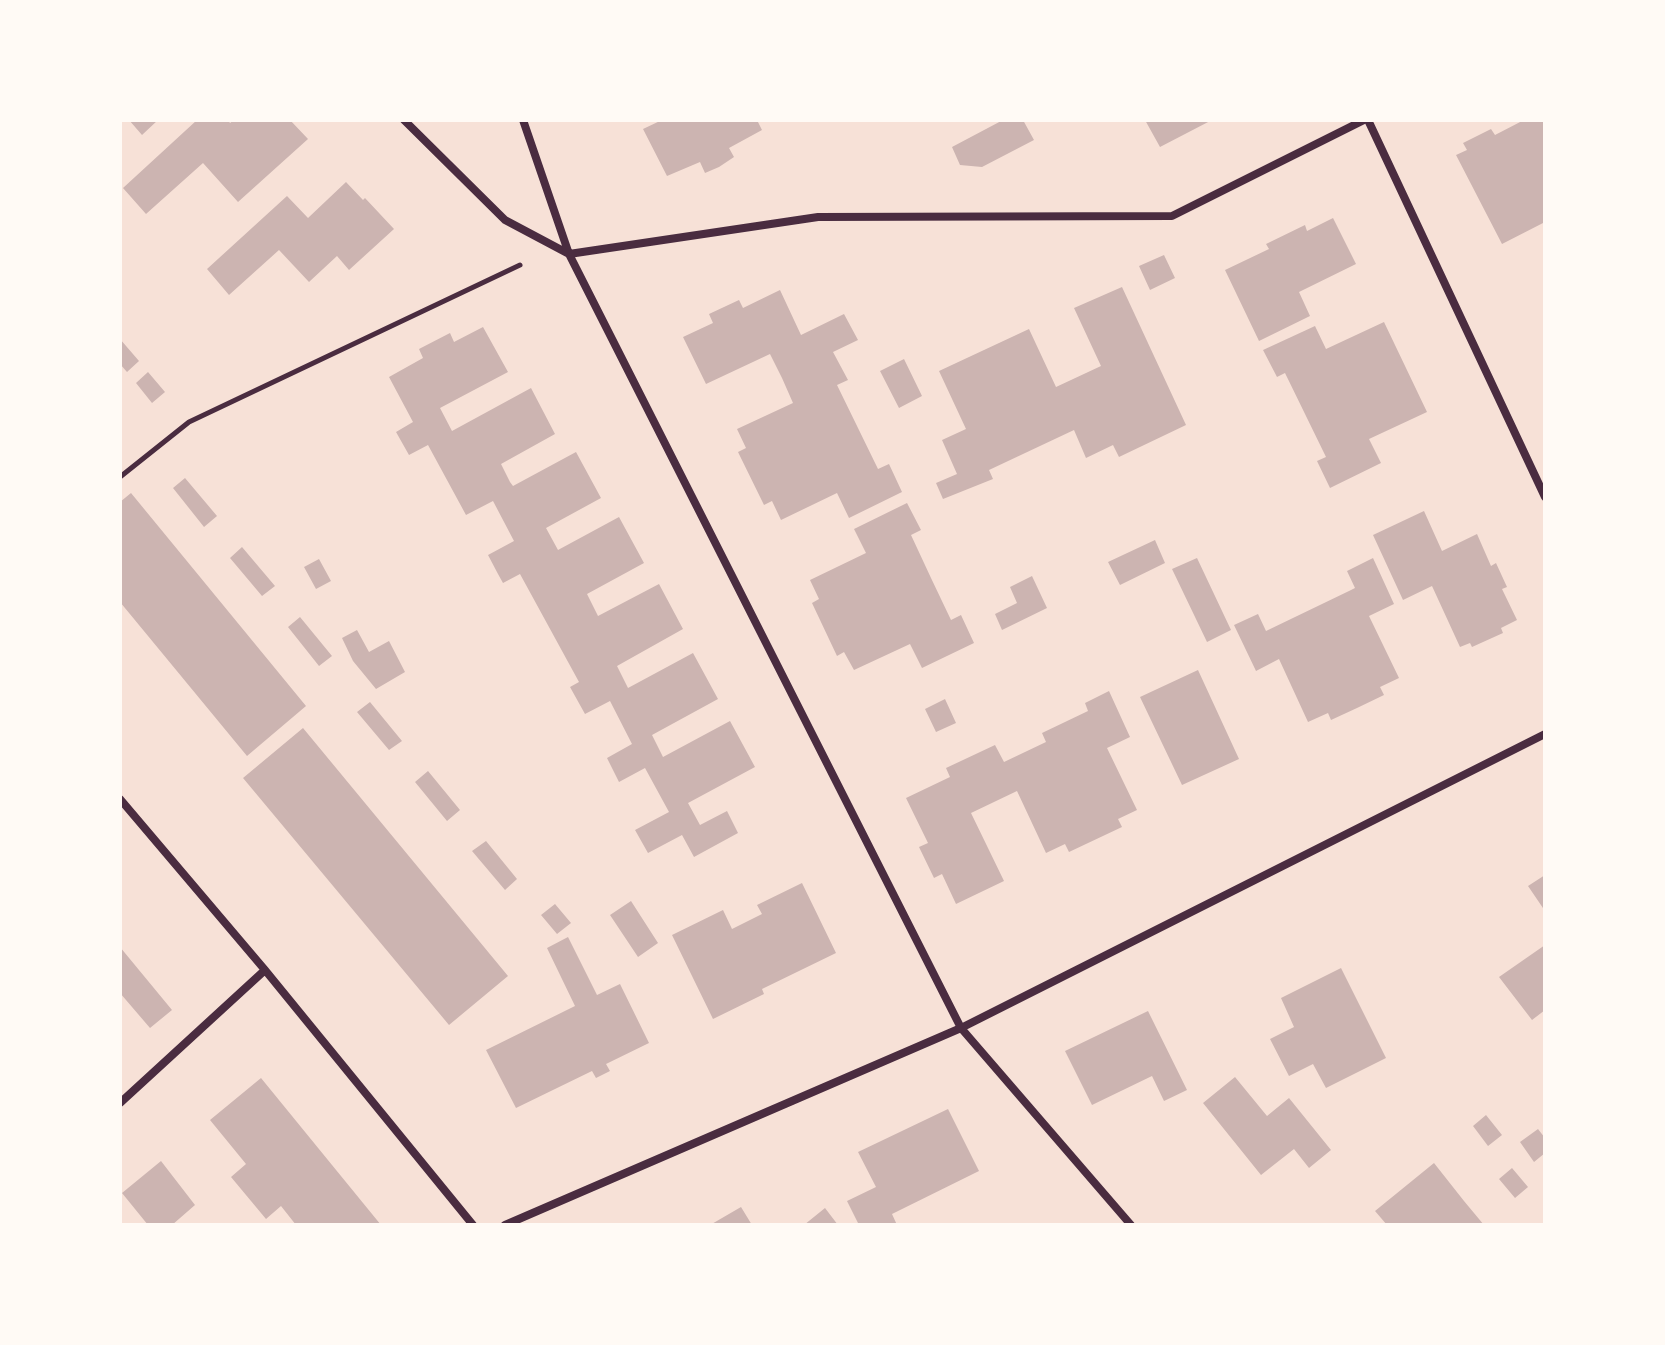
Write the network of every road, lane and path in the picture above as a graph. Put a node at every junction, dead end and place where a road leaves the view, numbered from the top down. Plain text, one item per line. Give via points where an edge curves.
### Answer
1 (404, 120) edge
2 (523, 120) edge
3 (1366, 120) edge
4 (569, 254) junction
5 (120, 477) edge
6 (1545, 497) edge
7 (1545, 734) edge
8 (120, 799) edge
9 (265, 970) junction
10 (961, 1028) junction
11 (120, 1103) edge
12 (473, 1225) edge
13 (505, 1225) edge
14 (1131, 1225) edge

1 - 4 street via 505,220
2 - 4 street
3 - 4 street via 1172,216 818,217
3 - 6 street
4 - 5 path via 518,266 189,422
4 - 10 street
7 - 10 street
8 - 9 street
9 - 11 street
9 - 12 street
10 - 13 street
10 - 14 street

